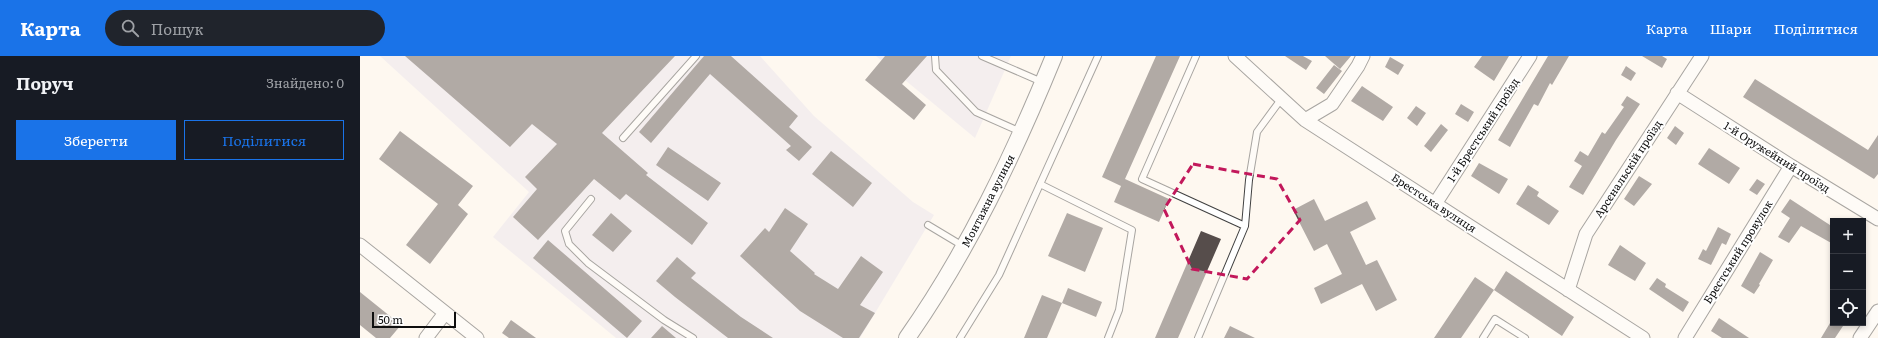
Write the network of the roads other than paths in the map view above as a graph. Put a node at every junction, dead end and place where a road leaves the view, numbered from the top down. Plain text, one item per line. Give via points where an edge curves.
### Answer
1 (696, 56) edge
2 (935, 56) edge
3 (982, 56) edge
4 (1054, 56) edge
5 (1098, 56) edge
6 (1196, 56) edge
7 (1235, 56) edge
8 (1363, 56) edge
9 (1530, 56) edge
10 (1702, 56) edge
11 (1044, 82) junction
12 (1677, 93) junction
13 (1282, 98) junction
14 (1305, 120) junction
15 (1022, 133) junction
16 (623, 138) dead end
17 (1791, 166) junction
18 (1040, 184) junction
19 (591, 199) dead end
20 (1435, 204) junction
21 (1878, 219) edge
22 (928, 226) dead end
23 (1244, 226) junction
24 (360, 245) edge
25 (965, 246) junction
26 (1568, 290) junction
27 (1878, 311) edge
28 (445, 313) junction
29 (1640, 337) edge
30 (426, 338) edge
31 (477, 338) edge
32 (693, 338) edge
33 (907, 338) edge
34 (960, 338) edge
35 (1108, 338) edge
36 (1198, 338) edge
37 (1483, 338) edge
38 (1525, 338) edge
39 (1685, 338) edge
40 (1860, 338) edge

1 - 16 lane
2 - 15 lane via 936,70 976,112
3 - 11 lane
4 - 11 street, Монтажна вулиця
5 - 18 lane
6 - 23 lane via 1142,179
7 - 13 street, Брестська вулиця
8 - 14 street via 1332,104
9 - 20 street, 1-й Брестський проїзд
10 - 12 street, Арсєнальскій проїзд
11 - 15 street, Монтажна вулиця
12 - 17 street, 1-й Оружейний проїзд
12 - 26 street, Арсєнальскій проїзд via 1586,234
13 - 14 street, Брестська вулиця
13 - 23 lane via 1257,132 1248,180
14 - 20 street, Брестська вулиця
15 - 25 street, Монтажна вулиця
17 - 21 street, 1-й Оружейний проїзд
17 - 39 street, Брестський провулок
18 - 34 lane via 999,275
18 - 35 lane via 1132,230 1119,310
19 - 32 lane via 565,231 569,244 588,263 664,320
20 - 26 street, Брестська вулиця
22 - 25 lane
23 - 36 lane
24 - 28 street
25 - 33 street, Монтажна вулиця
26 - 29 street, Брестська вулиця
27 - 40 street
28 - 30 street
28 - 31 street
37 - 38 lane via 1495,319

